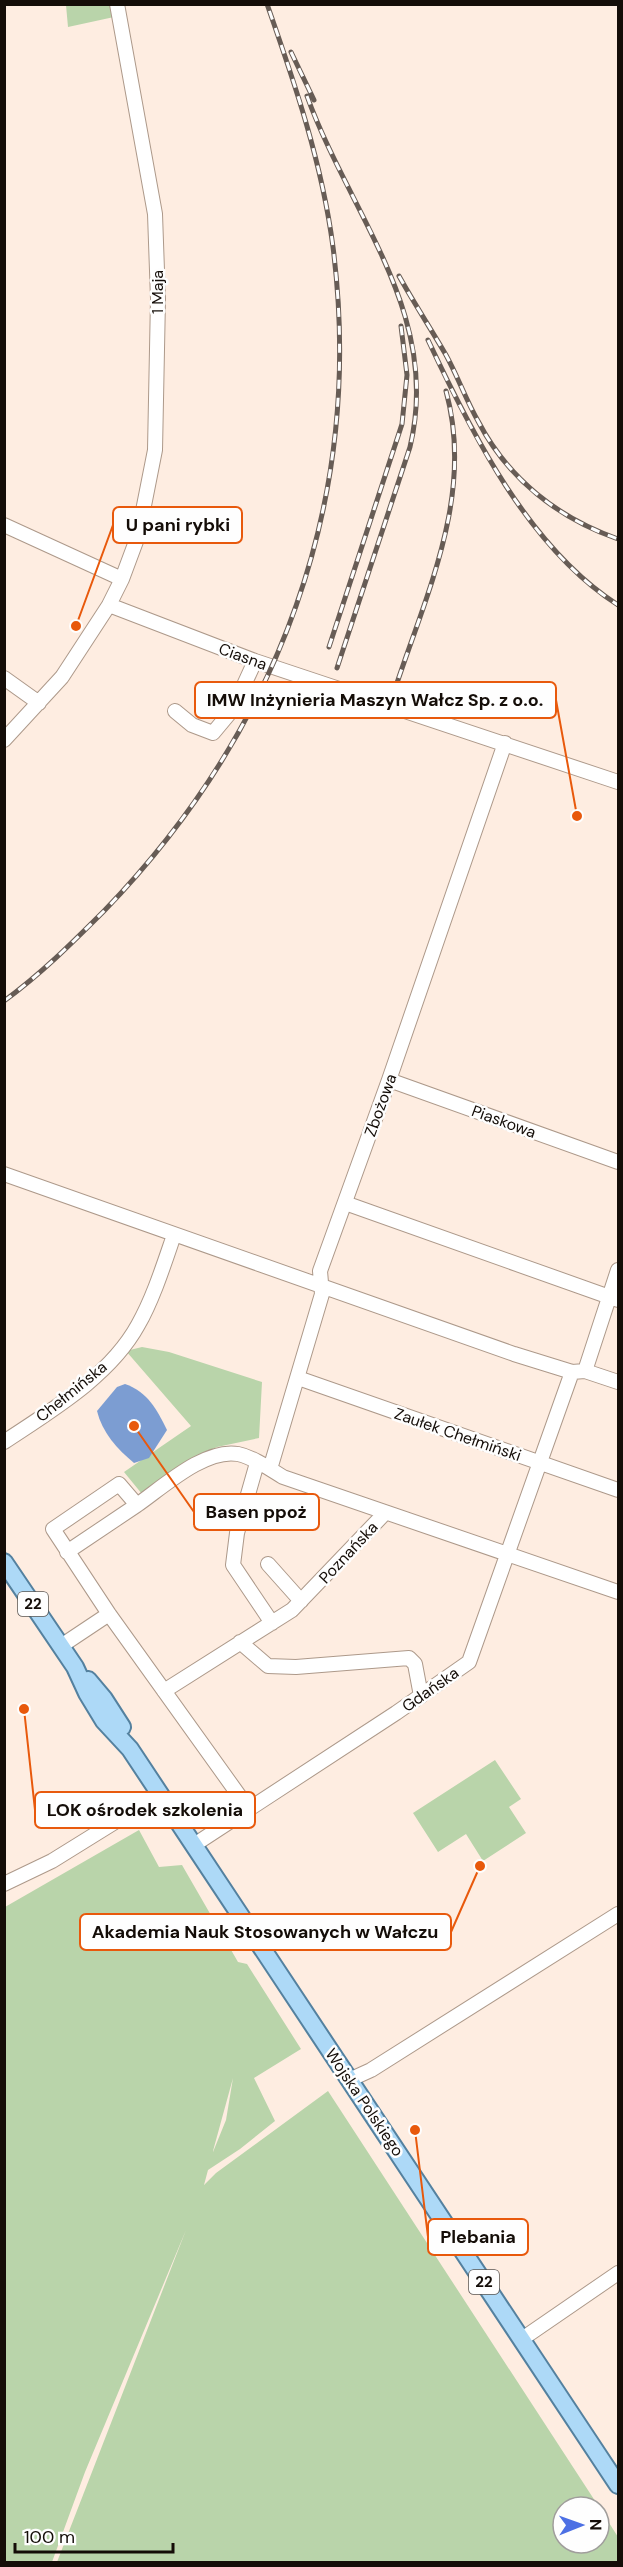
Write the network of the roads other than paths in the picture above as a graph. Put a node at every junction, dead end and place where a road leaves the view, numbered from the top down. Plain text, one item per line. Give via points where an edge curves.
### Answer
1 (117, 4) edge
2 (4, 525) edge
3 (122, 579) junction
4 (109, 605) junction
5 (255, 661) junction
6 (4, 678) edge
7 (39, 703) junction
8 (175, 711) dead end
9 (4, 740) edge
10 (505, 743) junction
11 (618, 782) edge
12 (389, 1080) junction
13 (618, 1162) edge
14 (4, 1174) edge
15 (345, 1203) junction
16 (174, 1235) junction
17 (618, 1270) edge
18 (321, 1285) junction
19 (615, 1299) edge
20 (579, 1372) junction
21 (297, 1378) junction
22 (618, 1382) edge
23 (4, 1442) edge
24 (539, 1463) junction
25 (264, 1466) junction
26 (618, 1490) edge
27 (137, 1505) junction
28 (384, 1513) junction
29 (67, 1552) junction
30 (507, 1555) junction
31 (4, 1562) edge
32 (268, 1564) dead end
33 (618, 1592) edge
34 (301, 1601) junction
35 (109, 1614) junction
36 (272, 1623) junction
37 (240, 1642) junction
38 (61, 1646) junction
39 (164, 1691) junction
40 (421, 1696) junction
41 (160, 1794) junction
42 (248, 1808) junction
43 (194, 1845) junction
44 (4, 1884) edge
45 (618, 1914) edge
46 (349, 2080) junction
47 (618, 2273) edge
48 (522, 2339) junction
49 (618, 2485) edge

1 - 3 street, 1 Maja via 154,214 158,299 155,450 138,536
2 - 3 street
3 - 4 street, 1 Maja
4 - 5 street, Ciasna
4 - 7 street via 62,677
5 - 8 street via 233,709 213,733 192,725
5 - 10 street, Ciasna
6 - 7 street
7 - 9 street
10 - 11 street, Ciasna
10 - 12 street, Zbożowa
12 - 13 street, Piaskowa
12 - 15 street, Zbożowa
14 - 16 street
15 - 18 street, Zbożowa via 320,1271
15 - 19 street
16 - 18 street
16 - 23 street, Chełmińska via 138,1325 120,1349 64,1401
17 - 19 street, Gdańska
18 - 20 street
18 - 21 street, Zbożowa via 322,1294
19 - 20 street, Gdańska
20 - 22 street
20 - 24 street, Gdańska
21 - 24 street, Zaułek Chełmiński
21 - 25 street, Zbożowa
24 - 26 street, Zaułek Chełmiński
24 - 30 street, Gdańska
25 - 27 street, Poznańska via 239,1454 208,1457
25 - 28 street, Poznańska via 283,1477
25 - 36 street, Zbożowa via 237,1533 233,1565
27 - 29 street, Poznańska
27 - 29 street via 119,1484 52,1529
28 - 30 street
28 - 34 street, Poznańska
29 - 35 street
30 - 33 street
30 - 40 street, Gdańska via 469,1662
31 - 38 main road, Wojska Polskiego / 22
32 - 34 street
34 - 36 street, Poznańska
35 - 38 street
35 - 39 street
36 - 37 street, Poznańska
37 - 39 street, Poznańska
37 - 40 street via 268,1666 408,1658 416,1664
38 - 41 main road, Wojska Polskiego / 22 via 101,1716 130,1749
39 - 42 street
40 - 42 street, Gdańska
41 - 43 main road, Wojska Polskiego / 22
41 - 44 street via 52,1861
42 - 43 street, Gdańska
43 - 46 main road, Wojska Polskiego / 22
45 - 46 street via 371,2070
46 - 48 main road, Wojska Polskiego / 22
47 - 48 street
48 - 49 main road, Wojska Polskiego / 22

